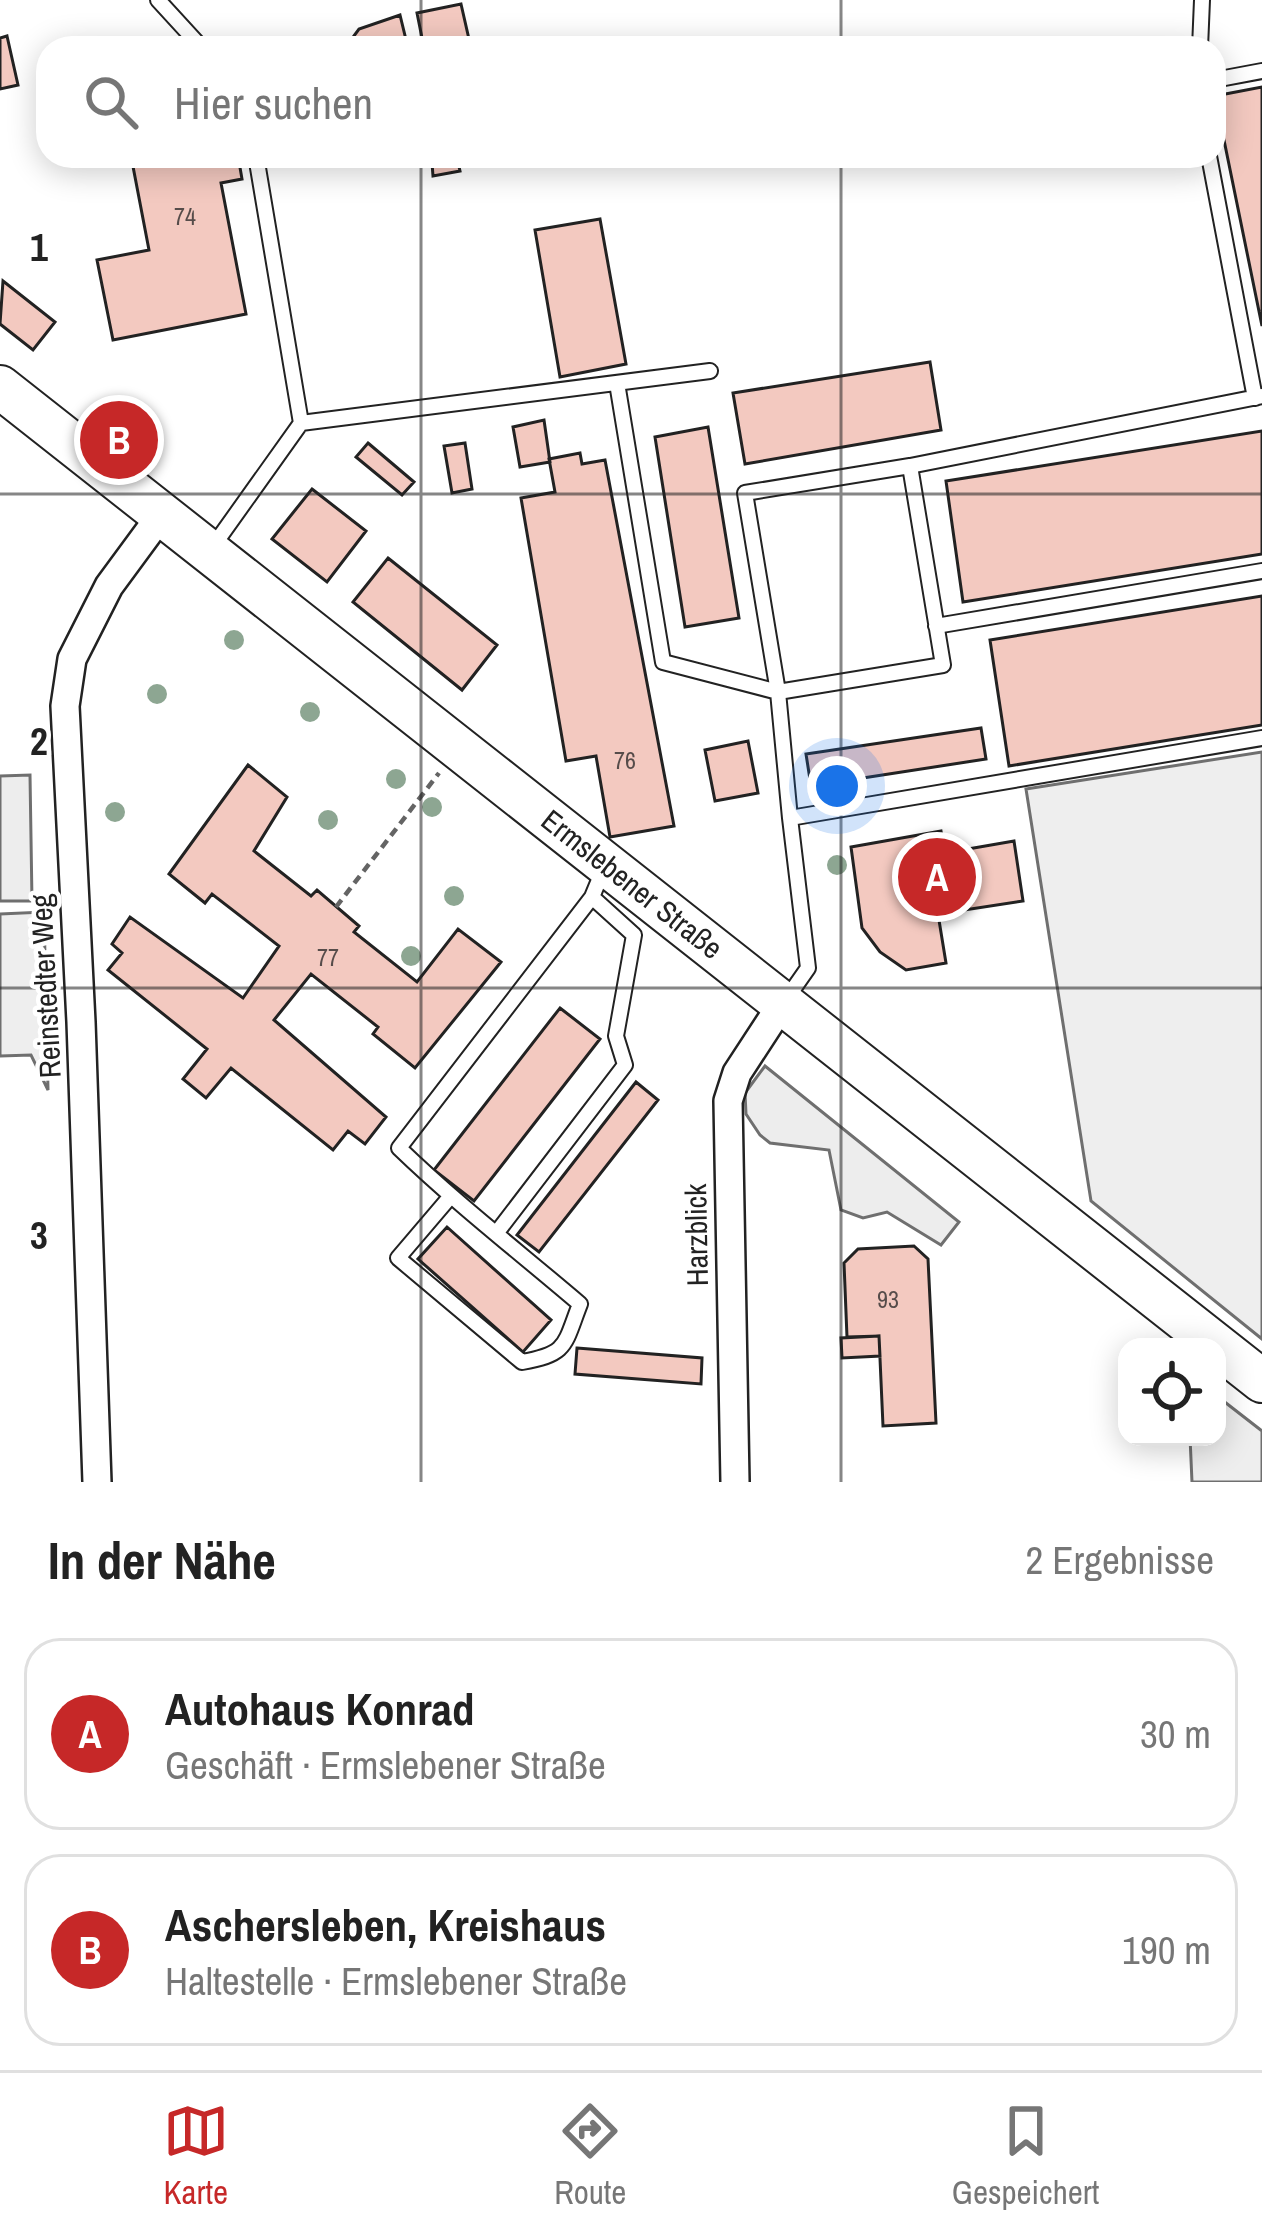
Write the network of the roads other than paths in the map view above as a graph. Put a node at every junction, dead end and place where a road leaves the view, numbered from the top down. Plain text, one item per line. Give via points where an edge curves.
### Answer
1 (158, 0) edge
2 (1202, 0) edge
3 (191, 36) edge
4 (1200, 36) edge
5 (1262, 70) edge
6 (1226, 78) edge
7 (258, 168) edge
8 (1211, 168) edge
9 (710, 371) dead end
10 (617, 383) junction
11 (0, 387) edge
12 (1258, 397) edge
13 (301, 423) junction
14 (910, 466) junction
15 (162, 514) junction
16 (209, 551) junction
17 (1262, 571) edge
18 (936, 626) junction
19 (778, 692) junction
20 (1262, 738) edge
21 (790, 818) junction
22 (599, 880) junction
23 (784, 1001) junction
24 (451, 1198) junction
25 (498, 1231) junction
26 (1262, 1382) edge
27 (97, 1482) edge
28 (735, 1482) edge

1 - 3 lane
2 - 4 lane
5 - 6 lane
7 - 13 lane
8 - 12 lane
9 - 10 lane
10 - 13 lane
10 - 19 lane via 663,662
11 - 15 main road, Ermslebener Straße
12 - 14 lane
13 - 16 lane
14 - 18 lane
14 - 19 lane via 745,493
15 - 16 main road, Ermslebener Straße
15 - 27 street, Reinstedter Weg via 72,658 65,706
16 - 22 main road, Ermslebener Straße via 459,747
17 - 18 lane
18 - 19 lane via 943,665
19 - 21 lane
20 - 21 lane
21 - 23 lane via 808,968
22 - 23 main road, Ermslebener Straße
22 - 24 lane via 399,1148
22 - 25 lane via 634,935 616,1036 626,1065
23 - 26 main road, Ermslebener Straße
23 - 28 street, Harzblick via 728,1101
24 - 25 lane
24 - 25 lane via 398,1258 522,1362 551,1357 580,1304

